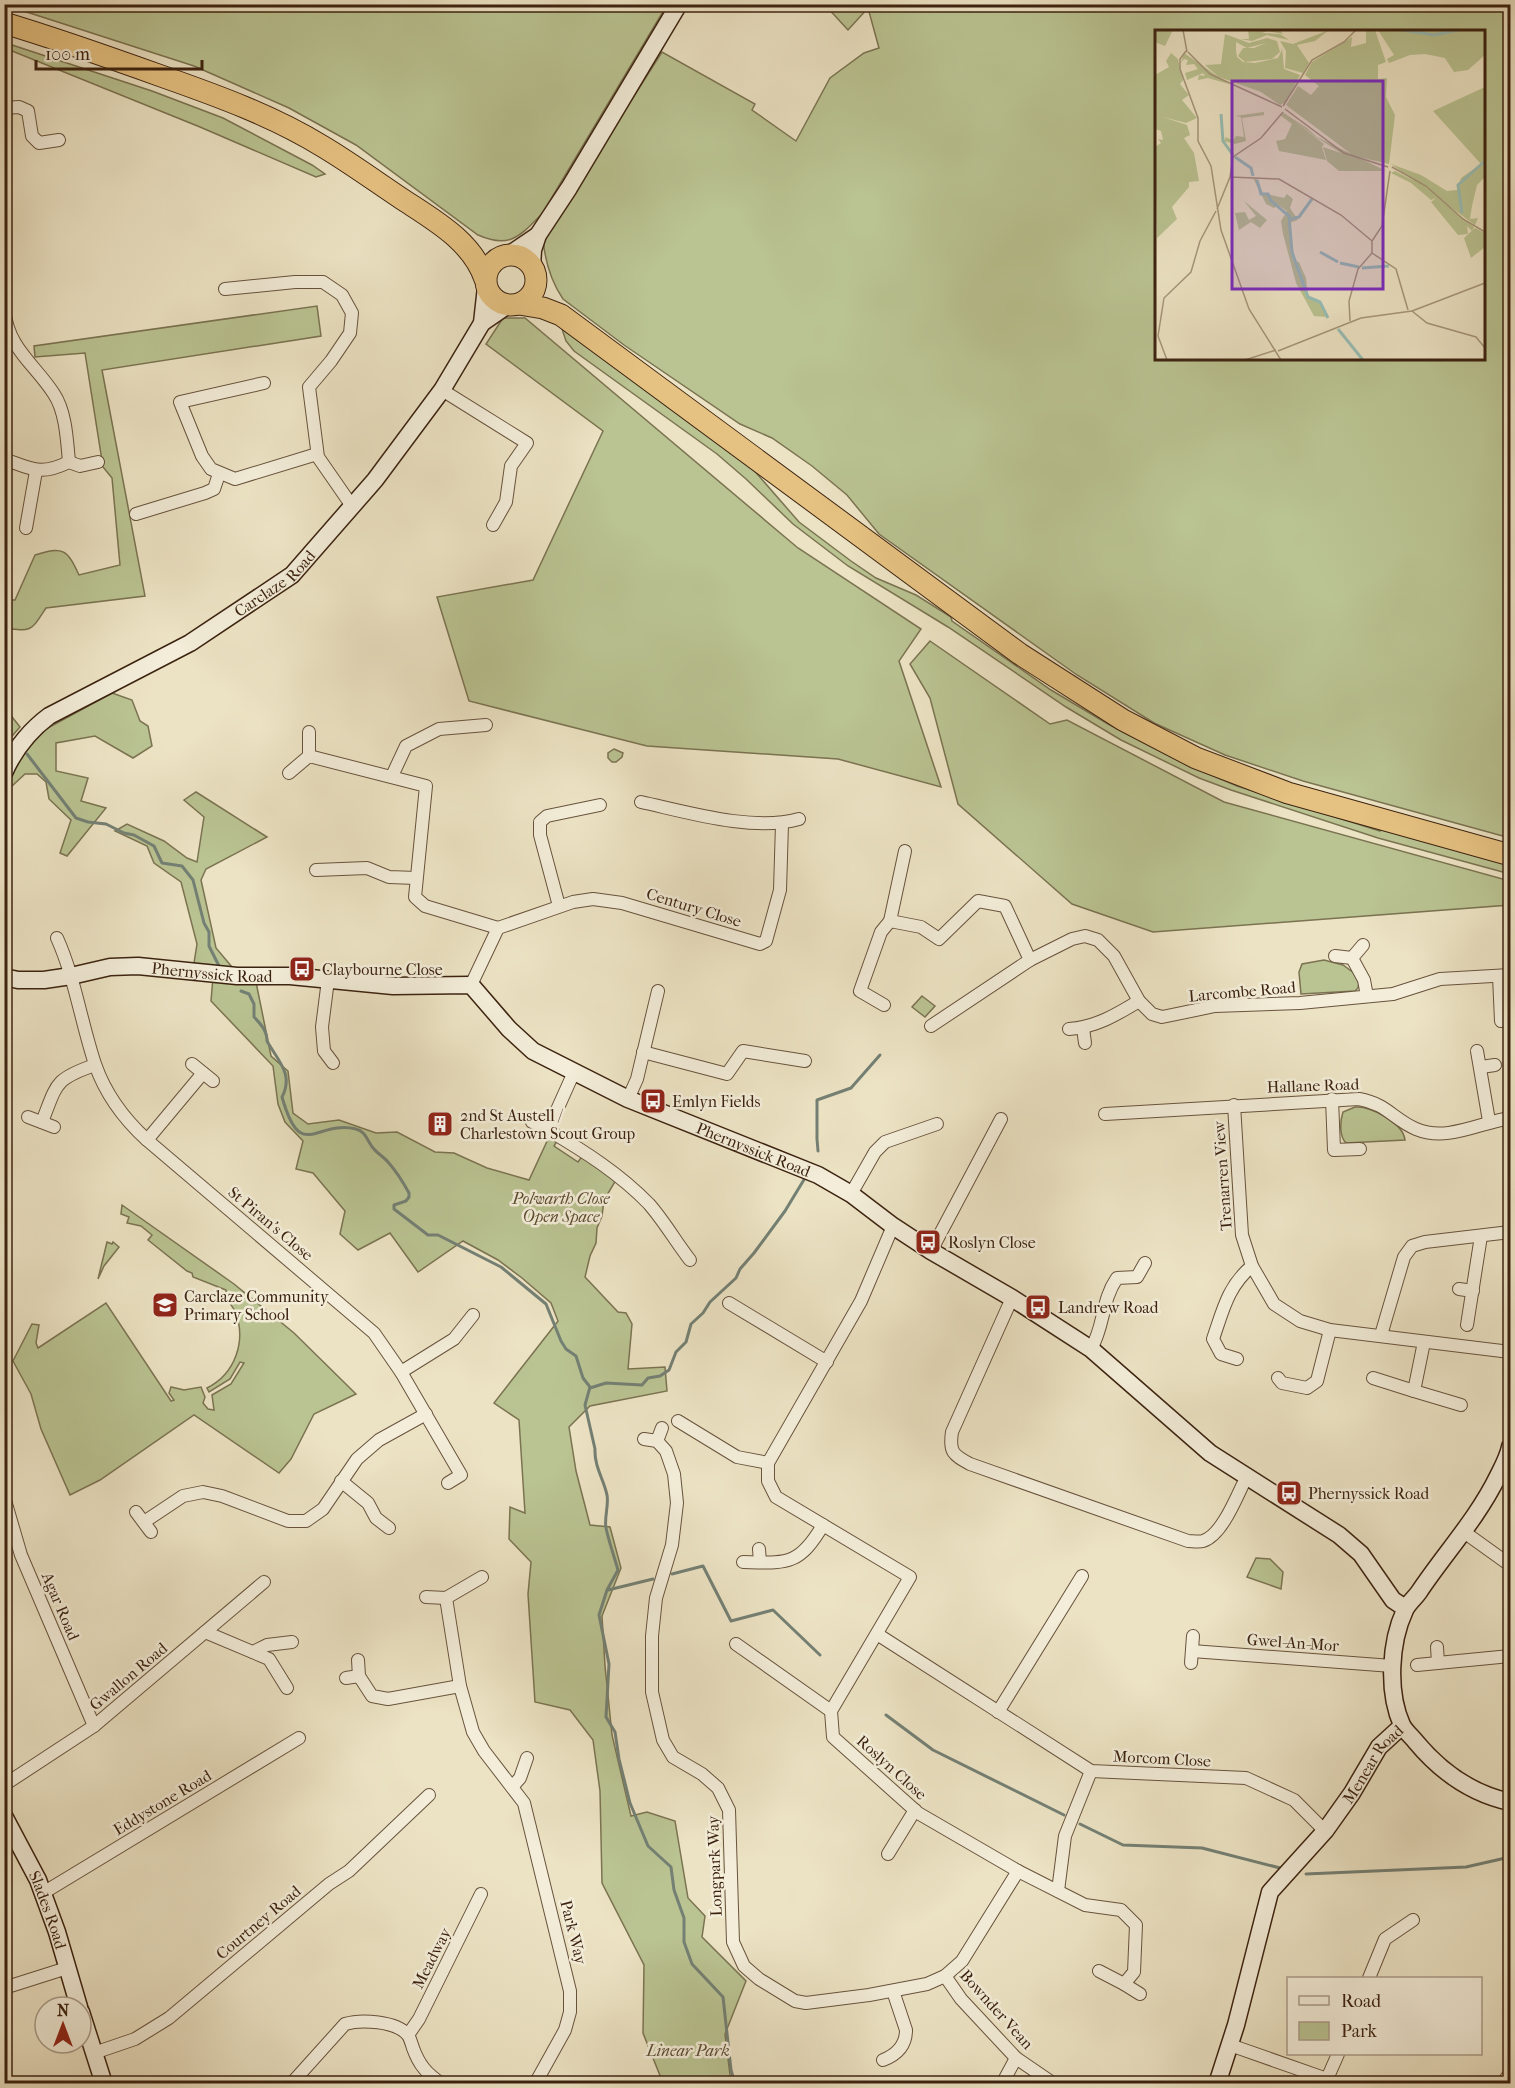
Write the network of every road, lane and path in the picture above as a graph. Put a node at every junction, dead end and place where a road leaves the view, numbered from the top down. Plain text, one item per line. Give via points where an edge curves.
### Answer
1 (679, 4) edge
2 (4, 23) edge
3 (4, 108) edge
4 (59, 140) dead end
5 (538, 235) junction
6 (463, 243) junction
7 (507, 255) junction
8 (534, 272) junction
9 (485, 283) junction
10 (225, 289) dead end
11 (514, 305) junction
12 (4, 310) edge
13 (561, 315) junction
14 (482, 323) junction
15 (264, 383) dead end
16 (442, 390) junction
17 (317, 454) junction
18 (4, 459) edge
19 (69, 462) junction
20 (98, 462) dead end
21 (36, 471) junction
22 (219, 474) junction
23 (352, 506) junction
24 (136, 514) dead end
25 (493, 525) dead end
26 (26, 528) dead end
27 (486, 725) dead end
28 (309, 732) dead end
29 (309, 756) junction
30 (7, 761) edge
31 (289, 773) dead end
32 (392, 776) junction
33 (641, 802) dead end
34 (600, 805) dead end
35 (799, 819) dead end
36 (782, 824) junction
37 (905, 851) dead end
38 (1510, 855) edge
39 (316, 870) dead end
40 (416, 878) junction
41 (559, 906) junction
42 (890, 921) junction
43 (498, 928) junction
44 (57, 938) dead end
45 (1363, 945) dead end
46 (1335, 956) dead end
47 (1352, 958) junction
48 (1030, 960) junction
49 (71, 976) junction
50 (1505, 976) edge
51 (4, 977) edge
52 (328, 980) junction
53 (471, 985) junction
54 (658, 991) dead end
55 (1367, 996) junction
56 (1139, 1001) junction
57 (884, 1005) dead end
58 (1504, 1013) edge
59 (931, 1026) dead end
60 (1083, 1028) junction
61 (1069, 1029) dead end
62 (1085, 1043) dead end
63 (1477, 1050) dead end
64 (643, 1052) junction
65 (805, 1061) dead end
66 (333, 1063) dead end
67 (192, 1064) dead end
68 (95, 1065) junction
69 (1495, 1065) dead end
70 (1481, 1067) junction
71 (574, 1072) junction
72 (203, 1073) junction
73 (213, 1082) dead end
74 (628, 1099) junction
75 (1332, 1099) junction
76 (1234, 1105) junction
77 (1105, 1114) dead end
78 (28, 1117) dead end
79 (1510, 1118) edge
80 (1001, 1119) dead end
81 (1489, 1121) junction
82 (532, 1122) dead end
83 (937, 1124) dead end
84 (548, 1130) junction
85 (147, 1140) junction
86 (1360, 1149) dead end
87 (851, 1194) junction
88 (893, 1226) junction
89 (1510, 1233) edge
90 (1481, 1236) junction
91 (931, 1251) junction
92 (690, 1260) dead end
93 (1145, 1263) dead end
94 (1252, 1266) junction
95 (1459, 1289) dead end
96 (1473, 1291) junction
97 (1012, 1298) junction
98 (729, 1303) dead end
99 (474, 1312) dead end
100 (1467, 1325) dead end
101 (1330, 1330) junction
102 (1381, 1335) junction
103 (1424, 1342) junction
104 (1091, 1349) junction
105 (1510, 1352) edge
106 (1237, 1359) dead end
107 (827, 1362) junction
108 (401, 1372) junction
109 (1278, 1378) dead end
110 (1373, 1378) dead end
111 (1414, 1391) junction
112 (1461, 1405) dead end
113 (426, 1414) junction
114 (678, 1421) dead end
115 (662, 1428) dead end
116 (644, 1439) dead end
117 (657, 1441) junction
118 (1510, 1447) edge
119 (768, 1463) junction
120 (1247, 1476) junction
121 (341, 1481) junction
122 (448, 1483) dead end
123 (4, 1497) edge
124 (144, 1522) dead end
125 (823, 1526) junction
126 (389, 1528) dead end
127 (1464, 1532) junction
128 (759, 1549) dead end
129 (743, 1562) dead end
130 (760, 1562) junction
131 (1510, 1565) edge
132 (1082, 1576) dead end
133 (482, 1577) dead end
134 (264, 1582) dead end
135 (426, 1597) dead end
136 (446, 1598) junction
137 (1405, 1608) junction
138 (205, 1632) junction
139 (877, 1634) junction
140 (1193, 1636) dead end
141 (292, 1642) dead end
142 (736, 1644) dead end
143 (1437, 1647) dead end
144 (253, 1652) junction
145 (1510, 1656) edge
146 (358, 1660) dead end
147 (1438, 1663) junction
148 (1417, 1665) dead end
149 (1392, 1666) junction
150 (360, 1676) junction
151 (346, 1678) dead end
152 (460, 1686) junction
153 (287, 1688) dead end
154 (831, 1711) junction
155 (998, 1712) junction
156 (94, 1726) junction
157 (1402, 1726) junction
158 (299, 1738) dead end
159 (527, 1758) dead end
160 (1091, 1771) junction
161 (4, 1785) edge
162 (512, 1787) junction
163 (429, 1795) dead end
164 (1510, 1802) edge
165 (915, 1810) junction
166 (4, 1816) edge
167 (1325, 1832) junction
168 (888, 1854) dead end
169 (1018, 1871) junction
170 (1058, 1891) junction
171 (43, 1893) junction
172 (481, 1894) dead end
173 (1413, 1920) dead end
174 (67, 1968) junction
175 (1099, 1971) dead end
176 (945, 1976) junction
177 (1369, 1977) edge
178 (1124, 1984) junction
179 (4, 1988) edge
180 (892, 1991) junction
181 (1140, 1994) dead end
182 (75, 1995) edge
183 (408, 2036) junction
184 (1230, 2045) junction
185 (93, 2050) edge
186 (94, 2053) junction
187 (1338, 2055) edge
188 (1016, 2058) junction
189 (883, 2060) dead end
190 (1510, 2073) edge
191 (1329, 2081) edge
192 (104, 2084) edge
193 (291, 2084) edge
194 (442, 2084) edge
195 (535, 2084) edge
196 (1002, 2084) edge
197 (1054, 2084) edge
198 (1217, 2084) edge
199 (1502, 2084) edge

1 - 5 street
2 - 6 highway via 264,116 321,145
3 - 4 street via 19,106 28,111 32,136 39,143
5 - 7 street
5 - 8 street via 533,250
6 - 7 highway
6 - 9 highway via 476,258
7 - 8 highway via 524,258
7 - 9 highway via 491,264
8 - 11 highway via 536,286 532,294
8 - 13 highway via 545,297
9 - 11 highway via 495,301
9 - 14 street, Carclaze Road
10 - 17 street via 323,282 342,295 352,313 350,333 309,387
11 - 13 highway via 543,308
11 - 14 street, Carclaze Road
12 - 19 street via 16,347 55,395 67,430
13 - 38 highway via 1020,654 1123,720 1196,758 1288,793
14 - 16 street, Carclaze Road
15 - 22 street via 180,402 202,456
16 - 23 street, Carclaze Road
16 - 25 street via 527,443 511,466 506,502
17 - 22 street via 235,479
17 - 23 street
18 - 21 street
19 - 20 street via 80,466
19 - 21 street
21 - 26 street
22 - 24 street via 214,489 205,494
23 - 30 street, Carclaze Road via 292,575 190,643 48,716
27 - 32 street via 439,729 406,746
28 - 29 street
29 - 31 street
29 - 32 street
32 - 40 street via 426,786
33 - 36 street via 719,819
34 - 41 street via 548,816 540,822
35 - 36 street
36 - 41 street, Century Close via 780,890 766,941 760,944 622,903 593,899
37 - 42 street
39 - 40 street via 367,868 389,877
40 - 43 street via 415,897 425,906
41 - 43 street, Century Close
42 - 48 street via 921,927 939,939 978,901 1005,906
42 - 57 street via 881,932 860,991
43 - 53 street
44 - 49 street, St Piran's Close
45 - 47 street
46 - 47 street
47 - 55 street via 1365,980
48 - 56 street, Larcombe Road via 1072,939 1085,936 1098,940 1114,956
48 - 59 street, Larcombe Road
49 - 51 street, Phernyssick Road via 35,980
49 - 52 street, Phernyssick Road via 110,967 138,966
49 - 68 street, St Piran's Close
50 - 55 street, Larcombe Road via 1440,980 1393,994
50 - 58 street
52 - 53 street, Phernyssick Road via 393,986
52 - 66 street via 322,1027 324,1051
53 - 71 street, Phernyssick Road via 508,1029 533,1051
54 - 64 street
55 - 56 street, Larcombe Road via 1215,1006 1161,1017
56 - 60 street via 1112,1018
60 - 61 street
60 - 62 street
63 - 70 street
64 - 65 street via 726,1074 743,1051
64 - 74 street
67 - 72 street
68 - 78 street via 59,1082 48,1125
68 - 85 street, St Piran's Close via 108,1093
69 - 70 street
70 - 81 street
71 - 74 street, Phernyssick Road
71 - 84 street
72 - 73 street
72 - 85 street
74 - 87 street, Phernyssick Road via 818,1175
75 - 76 street, Hallane Road
75 - 81 street, Hallane Road via 1376,1102 1415,1128 1432,1134 1455,1133
75 - 86 street via 1334,1150
76 - 77 street, Hallane Road
76 - 94 street, Trenarren View via 1242,1235
79 - 81 street, Hallane Road
80 - 91 street
82 - 84 street
83 - 87 street via 885,1142
84 - 92 street via 632,1188
85 - 108 street, St Piran's Close via 374,1333
87 - 88 street, Phernyssick Road
88 - 91 street, Phernyssick Road
88 - 107 street via 861,1301
89 - 90 street
90 - 96 street
90 - 102 street via 1412,1246 1404,1257
91 - 97 street, Phernyssick Road
93 - 104 street via 1137,1277 1117,1278 1109,1290 1099,1335
94 - 101 street, Trenarren View via 1274,1304 1300,1321
94 - 106 street via 1231,1288 1213,1339 1221,1354
95 - 96 street
96 - 100 street
97 - 104 street, Phernyssick Road
97 - 120 street via 952,1432 950,1446 956,1456 1188,1540 1203,1541 1216,1532
98 - 107 street
99 - 108 street via 454,1339
101 - 102 street, Trenarren View
101 - 109 street via 1317,1381 1307,1388 1282,1383
102 - 103 street, Trenarren View
103 - 105 street, Trenarren View
103 - 111 street
104 - 120 street, Phernyssick Road via 1210,1453
107 - 119 street
108 - 113 street, St Piran's Close
110 - 111 street
111 - 112 street
113 - 121 street via 379,1440 357,1459
113 - 122 street, St Piran's Close via 461,1475
114 - 119 street via 737,1457
115 - 117 street
116 - 117 street
117 - 180 street, Longpark Way via 666,1450 677,1503 672,1545 656,1598 652,1692 663,1740 673,1757 718,1788 729,1810 733,1942 744,1966 795,2001 816,2003
118 - 127 street, Menear Road via 1486,1501
119 - 125 street via 768,1481 776,1497
120 - 137 street, Phernyssick Road via 1340,1535 1361,1554 1393,1600
121 - 124 street via 323,1509 306,1521 288,1521 202,1492 183,1496
121 - 126 street via 368,1503 376,1518
123 - 156 street, Agar Road via 21,1555
125 - 130 street via 801,1555 787,1562
125 - 139 street via 910,1577
127 - 131 street
127 - 137 street, Menear Road
128 - 130 street
129 - 130 street
132 - 155 street
133 - 136 street
134 - 138 street, Gwallon Road
135 - 136 street
136 - 152 street, Park Way
137 - 149 street, Menear Road
138 - 144 street
138 - 156 street, Gwallon Road
139 - 154 street
139 - 155 street, Morcom Close
140 - 149 street, Gwel-An-Mor via 1191,1657
141 - 144 street via 267,1645
142 - 154 street
143 - 147 street
144 - 153 street via 269,1659
145 - 147 street
146 - 150 street
147 - 148 street
149 - 157 street, Menear Road via 1393,1694
150 - 151 street
150 - 152 street via 372,1696 388,1699
152 - 162 street, Park Way via 473,1732
154 - 165 street, Roslyn Close via 833,1737
155 - 160 street, Morcom Close
156 - 161 street, Gwallon Road
157 - 164 street via 1459,1781 1477,1792
157 - 167 street, Menear Road via 1379,1747
158 - 171 street, Eddystone Road
159 - 162 street
160 - 167 street, Morcom Close via 1246,1778 1294,1800
160 - 170 street via 1065,1836
162 - 195 street, Park Way via 524,1803 570,1991 565,2030
163 - 186 street, Courtney Road via 350,1871 329,1884 169,2018 135,2040
165 - 168 street
165 - 169 street, Roslyn Close
166 - 171 street, Slades Road
167 - 184 street, Menear Road via 1270,1892
169 - 170 street, Roslyn Close
169 - 176 street via 962,1960
170 - 178 street, Roslyn Close via 1085,1905 1121,1910 1136,1925 1134,1972
171 - 174 street, Slades Road
172 - 183 street, Meadway
173 - 177 street via 1386,1939
174 - 179 street
174 - 182 street, Slades Road
175 - 178 street
176 - 180 street, Longpark Way
176 - 188 street, Bownder Vean
178 - 181 street
180 - 189 street via 906,2036 896,2055
183 - 193 street via 372,2021 345,2024
183 - 194 street via 420,2066
184 - 191 street
184 - 198 street, Menear Road
185 - 186 street
186 - 192 street
187 - 191 street
188 - 196 street
188 - 197 street, Bownder Vean
190 - 199 street

